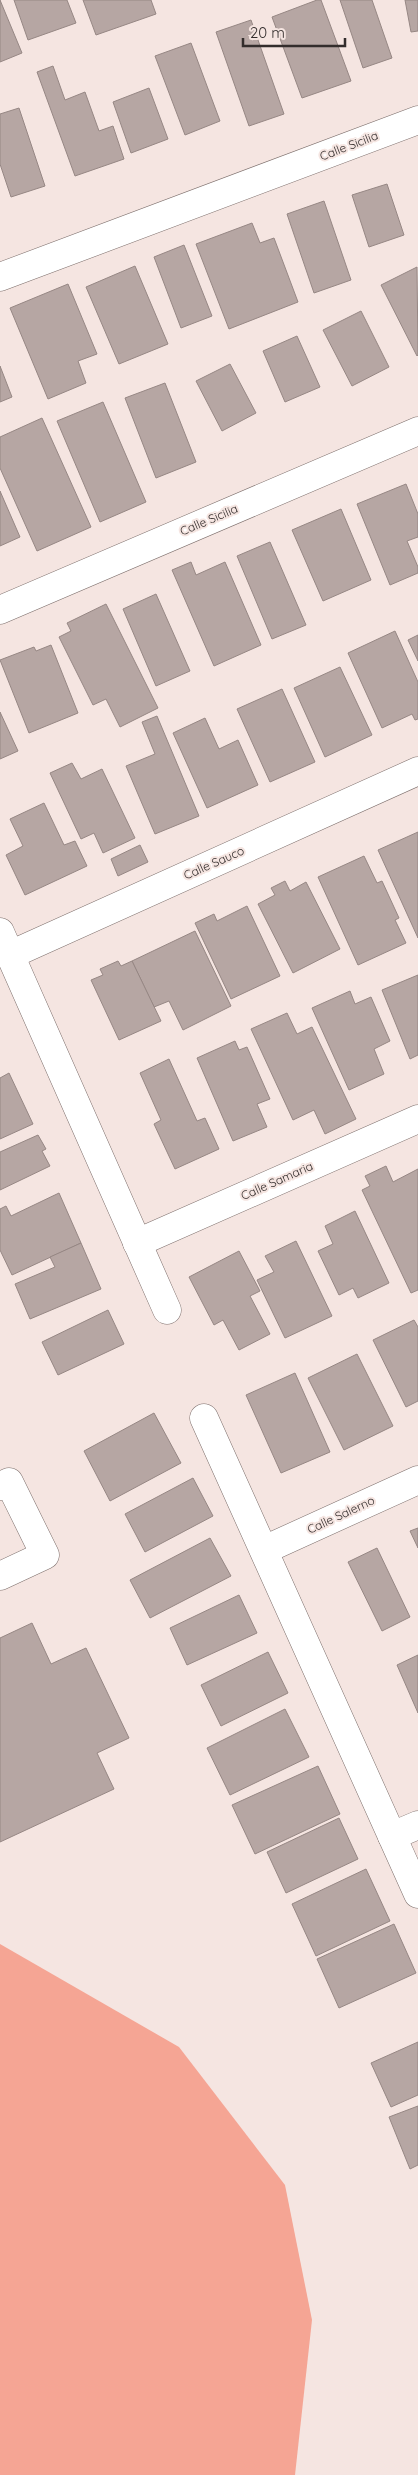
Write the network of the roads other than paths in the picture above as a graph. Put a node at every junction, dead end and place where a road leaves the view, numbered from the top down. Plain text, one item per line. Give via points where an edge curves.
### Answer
1 (418, 120) edge
2 (0, 277) edge
3 (418, 431) edge
4 (0, 610) edge
5 (418, 771) edge
6 (5, 944) edge
7 (418, 1120) edge
8 (137, 1243) junction
9 (167, 1310) dead end
10 (204, 1418) dead end
11 (418, 1480) edge
12 (0, 1486) edge
13 (264, 1550) junction
14 (0, 1576) edge
15 (418, 1825) edge
16 (392, 1836) junction
17 (418, 1894) edge

1 - 2 street, Calle Sicilia
3 - 4 street, Calle Sicilia
5 - 6 street, Calle Sauco
6 - 8 street
7 - 8 street, Calle Samaria
8 - 9 street
10 - 13 street
11 - 13 street, Calle Salerno
12 - 14 street via 9,1482 45,1555
13 - 16 street
15 - 16 street
16 - 17 street

